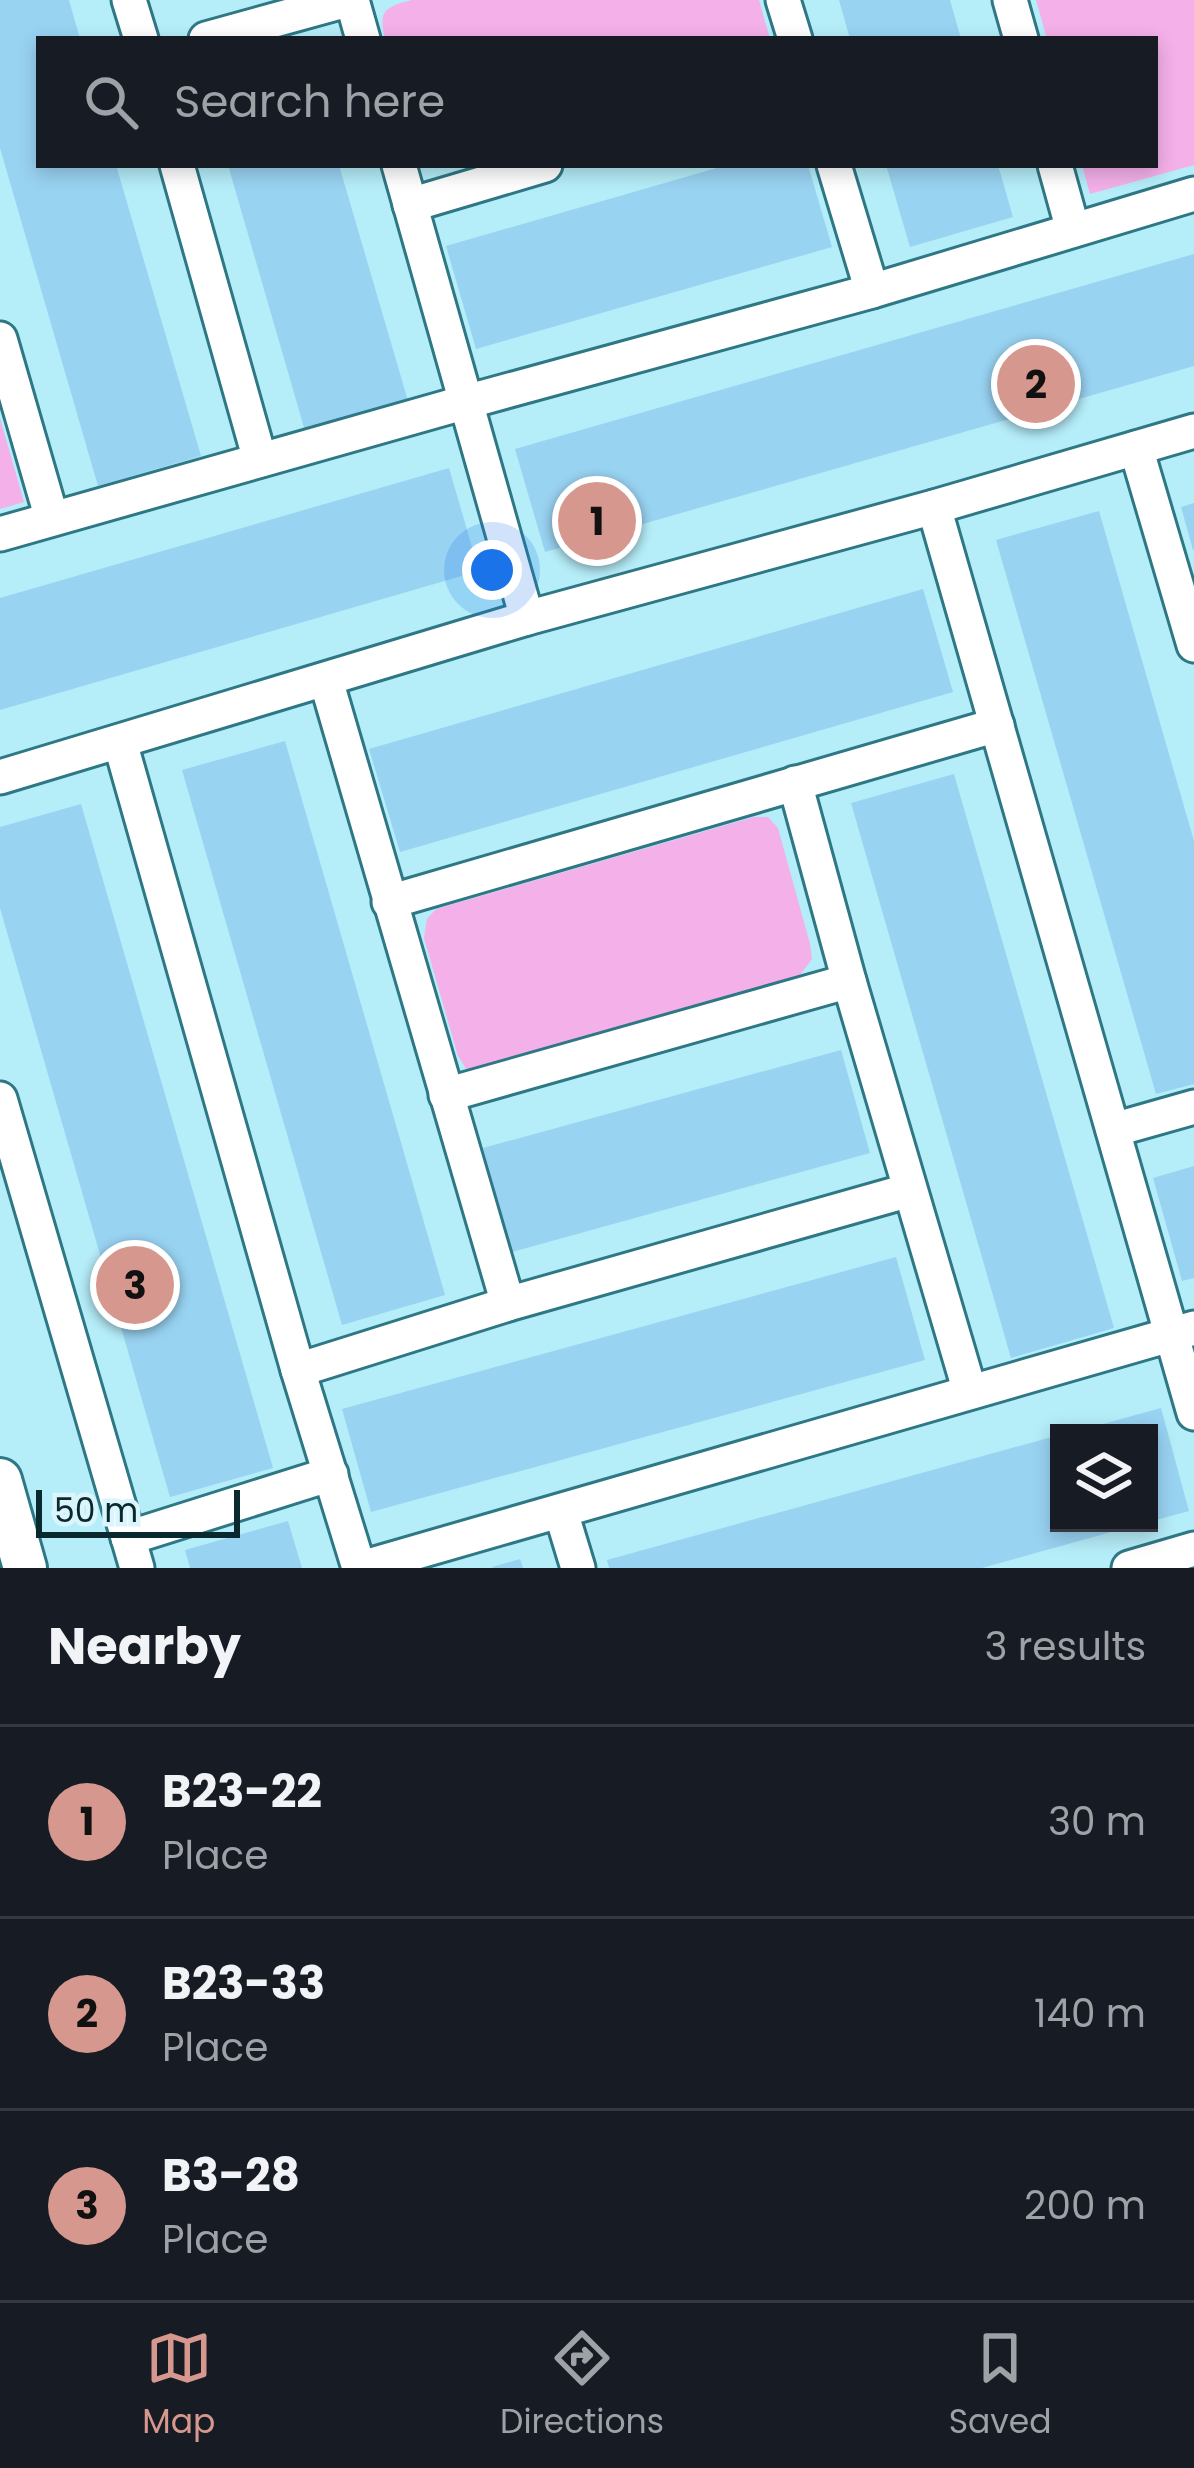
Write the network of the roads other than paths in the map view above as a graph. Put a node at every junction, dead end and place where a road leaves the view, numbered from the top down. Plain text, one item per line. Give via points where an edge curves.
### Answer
1 (129, 0) edge
2 (350, 0) edge
3 (783, 0) edge
4 (1010, 0) edge
5 (140, 36) edge
6 (217, 36) edge
7 (362, 36) edge
8 (794, 36) edge
9 (1020, 36) edge
10 (178, 168) edge
11 (399, 168) edge
12 (535, 168) edge
13 (835, 168) edge
14 (1056, 168) edge
15 (1194, 194) edge
16 (410, 205) junction
17 (1073, 230) junction
18 (872, 291) junction
19 (0, 339) edge
20 (466, 402) junction
21 (1194, 431) edge
22 (1136, 448) junction
23 (260, 460) junction
24 (934, 507) junction
25 (52, 519) junction
26 (0, 534) edge
27 (527, 618) junction
28 (1194, 645) edge
29 (326, 680) junction
30 (997, 725) junction
31 (120, 742) junction
32 (0, 777) edge
33 (795, 783) junction
34 (389, 902) junction
35 (849, 981) junction
36 (446, 1095) junction
37 (0, 1099) edge
38 (1194, 1107) edge
39 (1113, 1130) junction
40 (910, 1190) junction
41 (508, 1304) junction
42 (1183, 1331) edge
43 (298, 1370) junction
44 (970, 1392) junction
45 (1194, 1413) edge
46 (331, 1474) junction
47 (0, 1480) edge
48 (561, 1512) junction
49 (1194, 1549) edge
50 (132, 1553) edge
51 (25, 1568) edge
52 (360, 1568) edge
53 (578, 1568) edge
54 (1129, 1568) edge

1 - 5 street
2 - 6 street
2 - 7 street
3 - 8 street
4 - 9 street
10 - 23 street
11 - 16 street
12 - 16 street
13 - 18 street
14 - 17 street
15 - 17 street
16 - 20 street
17 - 18 street
18 - 20 street
19 - 25 street
20 - 23 street
20 - 27 street
21 - 22 street
22 - 24 street
22 - 28 street
23 - 25 street
24 - 27 street
24 - 30 street
25 - 26 street
27 - 29 street
29 - 31 street
29 - 34 street
30 - 33 street
30 - 39 street
31 - 32 street
31 - 43 street
33 - 34 street
33 - 35 street
34 - 36 street
35 - 36 street
35 - 40 street
36 - 41 street
37 - 50 street
38 - 39 street
39 - 42 street
40 - 41 street
40 - 44 street
41 - 43 street
42 - 44 street
42 - 45 street
43 - 46 street
44 - 48 street
46 - 50 street
46 - 52 street
47 - 51 street
48 - 52 street
48 - 53 street
49 - 54 street

